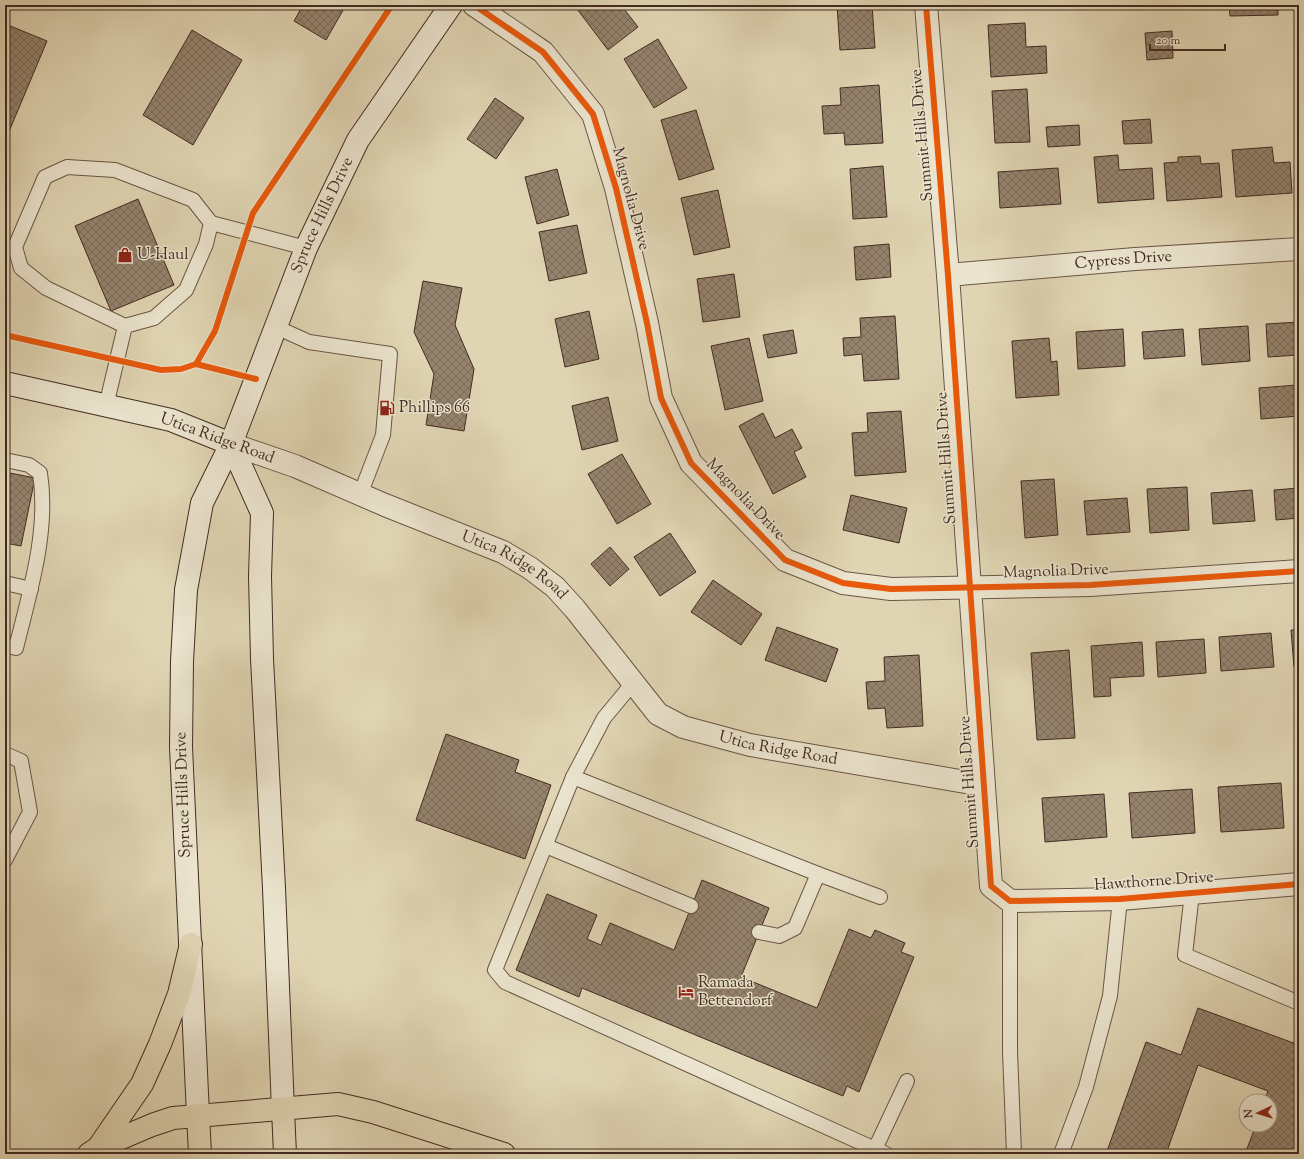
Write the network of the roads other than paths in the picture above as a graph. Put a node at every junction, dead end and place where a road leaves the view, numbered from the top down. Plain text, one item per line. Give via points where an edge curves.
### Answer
1 (451, 5) edge
2 (474, 5) edge
3 (926, 5) edge
4 (211, 223) junction
5 (306, 248) junction
6 (1299, 249) edge
7 (948, 275) junction
8 (124, 326) junction
9 (276, 327) junction
10 (5, 383) edge
11 (106, 406) junction
12 (231, 444) junction
13 (5, 460) edge
14 (360, 495) junction
15 (1299, 571) edge
16 (5, 583) edge
17 (969, 588) junction
18 (31, 589) junction
19 (5, 645) edge
20 (633, 683) junction
21 (5, 754) edge
22 (573, 777) junction
23 (983, 785) junction
24 (546, 846) junction
25 (5, 860) edge
26 (818, 874) junction
27 (1299, 884) edge
28 (1192, 893) junction
29 (880, 897) dead end
30 (1120, 900) junction
31 (1010, 901) junction
32 (691, 906) dead end
33 (759, 932) dead end
34 (191, 944) junction
35 (1299, 1003) edge
36 (907, 1081) dead end
37 (282, 1110) junction
38 (198, 1115) junction
39 (94, 1151) edge
40 (881, 1151) edge
41 (200, 1154) edge
42 (285, 1154) edge
43 (504, 1154) edge
44 (1014, 1154) edge
45 (1061, 1154) edge

1 - 5 street, Spruce Hills Drive via 358,140
2 - 17 street, Magnolia Drive via 543,52 593,114 616,188 647,323 661,398 691,463 785,560 843,583 891,590
3 - 7 street, Summit Hills Drive
4 - 5 lane
4 - 8 lane via 206,244 186,290 154,318
4 - 8 lane via 192,200 115,170 67,167 45,177 15,247 21,268 46,288
5 - 9 street, Spruce Hills Drive
6 - 7 street, Cypress Drive via 1135,259
7 - 17 street, Summit Hills Drive
8 - 11 lane
9 - 12 street, Spruce Hills Drive
9 - 14 lane via 309,342 390,354 383,435
10 - 11 street, Utica Ridge Road
11 - 12 street, Utica Ridge Road via 171,420
12 - 14 street, Utica Ridge Road via 295,466
12 - 34 street, Spruce Hills Drive via 202,503 186,590 181,747
12 - 37 street via 262,513 262,659
13 - 18 lane via 29,465 40,473 44,496
14 - 20 street, Utica Ridge Road via 503,552 530,568 555,587 575,609
15 - 17 street, Magnolia Drive via 1090,585
16 - 18 lane
17 - 23 street, Summit Hills Drive
18 - 19 lane via 16,648
20 - 22 lane via 604,718
20 - 23 street, Utica Ridge Road via 658,714 683,727 750,746
21 - 25 lane via 21,761 30,812
22 - 24 lane
22 - 26 lane
23 - 31 street, Summit Hills Drive via 991,886
24 - 32 lane
24 - 40 lane via 495,970 505,982
26 - 29 lane
26 - 33 lane via 795,928 780,936
27 - 28 street, Hawthorne Drive
28 - 30 street, Hawthorne Drive
28 - 35 lane via 1186,955
30 - 31 street, Hawthorne Drive
30 - 45 lane via 1110,996 1086,1087
31 - 44 lane via 1010,1052
34 - 38 street, Spruce Hills Drive
34 - 39 main road via 179,994 142,1084
36 - 40 lane
37 - 38 main road
37 - 42 main road
37 - 43 main road via 338,1104 373,1112
38 - 39 main road via 173,1118 152,1125
38 - 41 main road, Spruce Hills Drive

